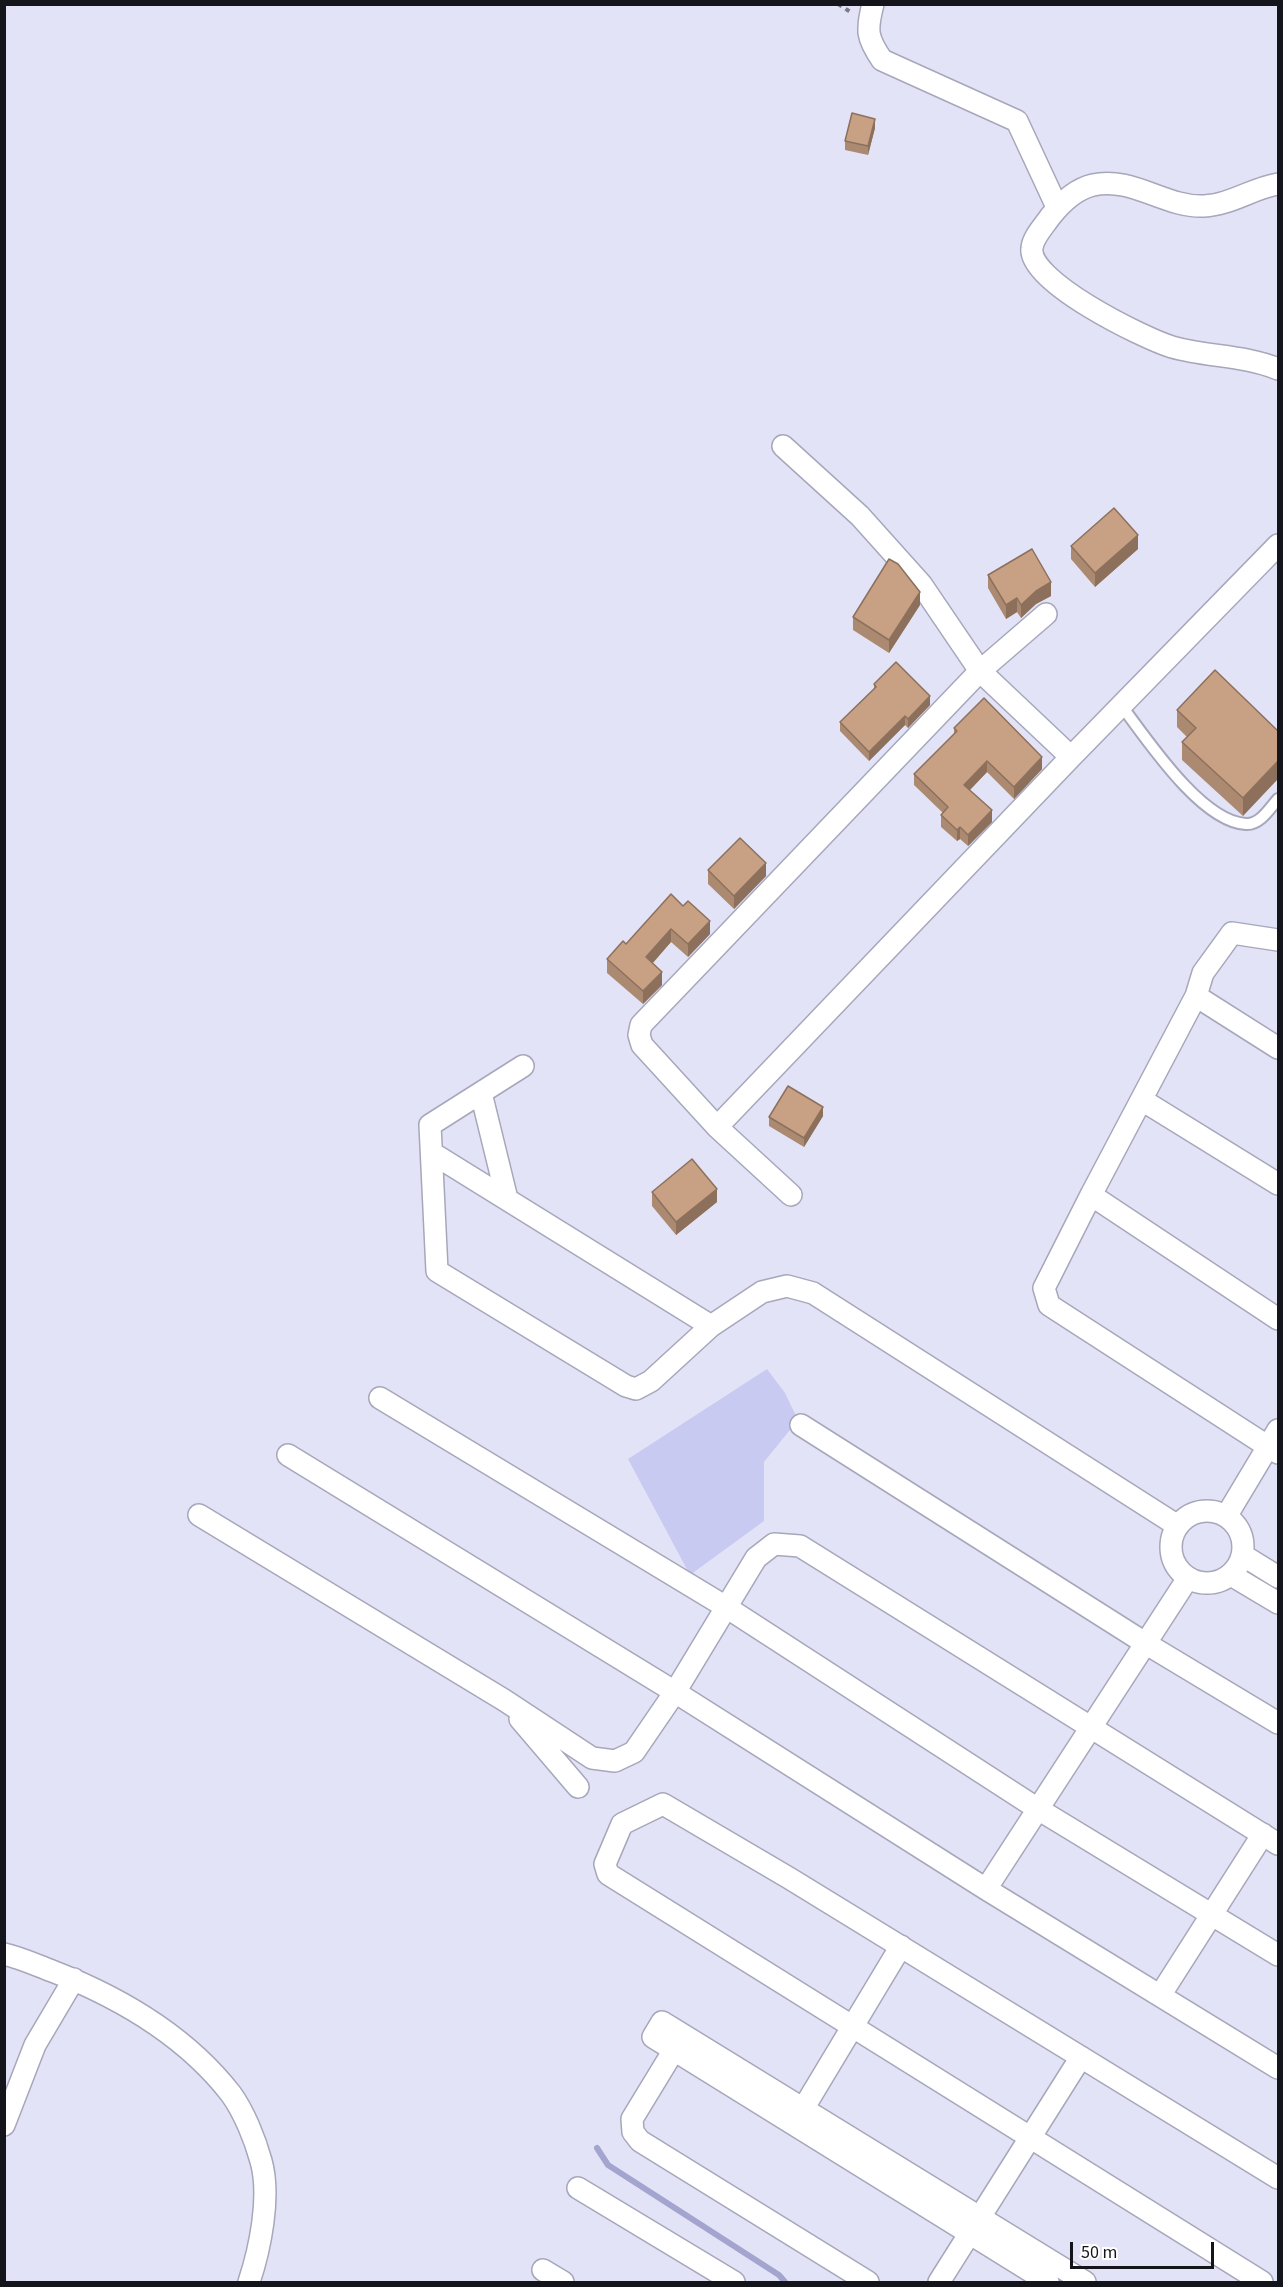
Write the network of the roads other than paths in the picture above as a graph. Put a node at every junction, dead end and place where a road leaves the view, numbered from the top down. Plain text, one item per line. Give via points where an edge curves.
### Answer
1 (873, 4) edge
2 (1278, 184) edge
3 (1058, 207) junction
4 (1278, 369) edge
5 (783, 446) dead end
6 (1278, 545) edge
7 (1046, 614) dead end
8 (981, 671) junction
9 (1121, 705) junction
10 (1071, 757) junction
11 (1278, 800) edge
12 (1278, 940) edge
13 (1196, 996) junction
14 (1278, 1048) edge
15 (523, 1066) dead end
16 (481, 1093) junction
17 (1142, 1100) junction
18 (717, 1127) junction
19 (432, 1153) junction
20 (1278, 1184) edge
21 (791, 1195) dead end
22 (1091, 1195) junction
23 (507, 1199) junction
24 (1278, 1319) edge
25 (711, 1326) junction
26 (380, 1398) dead end
27 (801, 1425) dead end
28 (1275, 1444) edge
29 (288, 1455) dead end
30 (199, 1515) dead end
31 (1227, 1515) junction
32 (1178, 1526) junction
33 (1244, 1556) junction
34 (1231, 1575) junction
35 (1278, 1577) edge
36 (1188, 1578) junction
37 (1278, 1604) edge
38 (726, 1607) junction
39 (1145, 1643) junction
40 (675, 1692) junction
41 (504, 1700) junction
42 (1278, 1723) edge
43 (1091, 1726) junction
44 (578, 1787) dead end
45 (1038, 1809) junction
46 (1270, 1839) edge
47 (986, 1888) junction
48 (1212, 1914) junction
49 (901, 1946) junction
50 (4, 1954) edge
51 (1278, 1955) edge
52 (74, 1979) junction
53 (1161, 1994) junction
54 (852, 2027) junction
55 (674, 2050) junction
56 (1081, 2057) junction
57 (1278, 2068) edge
58 (798, 2117) junction
59 (4, 2125) edge
60 (1030, 2138) junction
61 (1278, 2178) edge
62 (578, 2188) dead end
63 (975, 2226) junction
64 (543, 2270) dead end
65 (249, 2283) edge
66 (563, 2283) edge
67 (734, 2283) edge
68 (868, 2283) edge
69 (939, 2283) edge
70 (1048, 2283) edge
71 (1084, 2283) edge
72 (1262, 2283) edge

1 - 3 street via 869,41 882,60 1017,121
2 - 3 street via 1205,206 1107,183 1081,189
3 - 4 street via 1031,249 1039,271 1051,280 1118,323 1172,347
5 - 8 street via 860,516 921,584
6 - 9 street
7 - 8 street
8 - 10 street
8 - 18 street via 641,1025 642,1045
9 - 10 street
9 - 11 lane via 1181,782 1220,814 1246,824 1255,822
10 - 18 street
12 - 13 street via 1232,933 1203,973
13 - 14 street
13 - 17 street
15 - 16 street
16 - 19 street via 430,1125
16 - 23 street
17 - 20 street
17 - 22 street
18 - 21 street
19 - 23 street
19 - 25 street via 437,1271 636,1389 651,1381
22 - 24 street
22 - 28 street via 1044,1288 1049,1305
23 - 25 street
25 - 32 street via 762,1292 787,1286 813,1293
26 - 38 street
27 - 39 street
28 - 31 street
29 - 40 street
30 - 41 street
31 - 32 street via 1204,1510 1183,1518
31 - 33 street via 1242,1533
32 - 36 street via 1171,1538 1173,1561
33 - 34 street
33 - 35 street
34 - 36 street via 1210,1584
34 - 37 street
36 - 39 street
38 - 40 street
38 - 43 street via 756,1558 774,1544 800,1546
38 - 45 street
39 - 42 street
39 - 43 street
40 - 41 street via 634,1752 615,1761 592,1758
40 - 47 street
41 - 44 street
43 - 45 street
43 - 46 street
45 - 47 street
45 - 48 street
46 - 48 street
47 - 53 street
48 - 51 street
48 - 53 street
49 - 54 street
49 - 54 street via 663,1804 622,1824 605,1864 608,1874
49 - 56 street
50 - 52 street
52 - 59 street via 35,2045
52 - 65 street via 149,2019 206,2065 232,2096 261,2163 263,2216
53 - 57 street
54 - 58 street
54 - 60 street
55 - 58 street
55 - 58 street via 653,2037 662,2022
55 - 68 street via 632,2119 633,2132 640,2141
56 - 60 street
56 - 61 street
58 - 63 street
60 - 63 street
60 - 72 street
62 - 67 street
63 - 69 street
63 - 70 street
63 - 71 street
64 - 66 street

